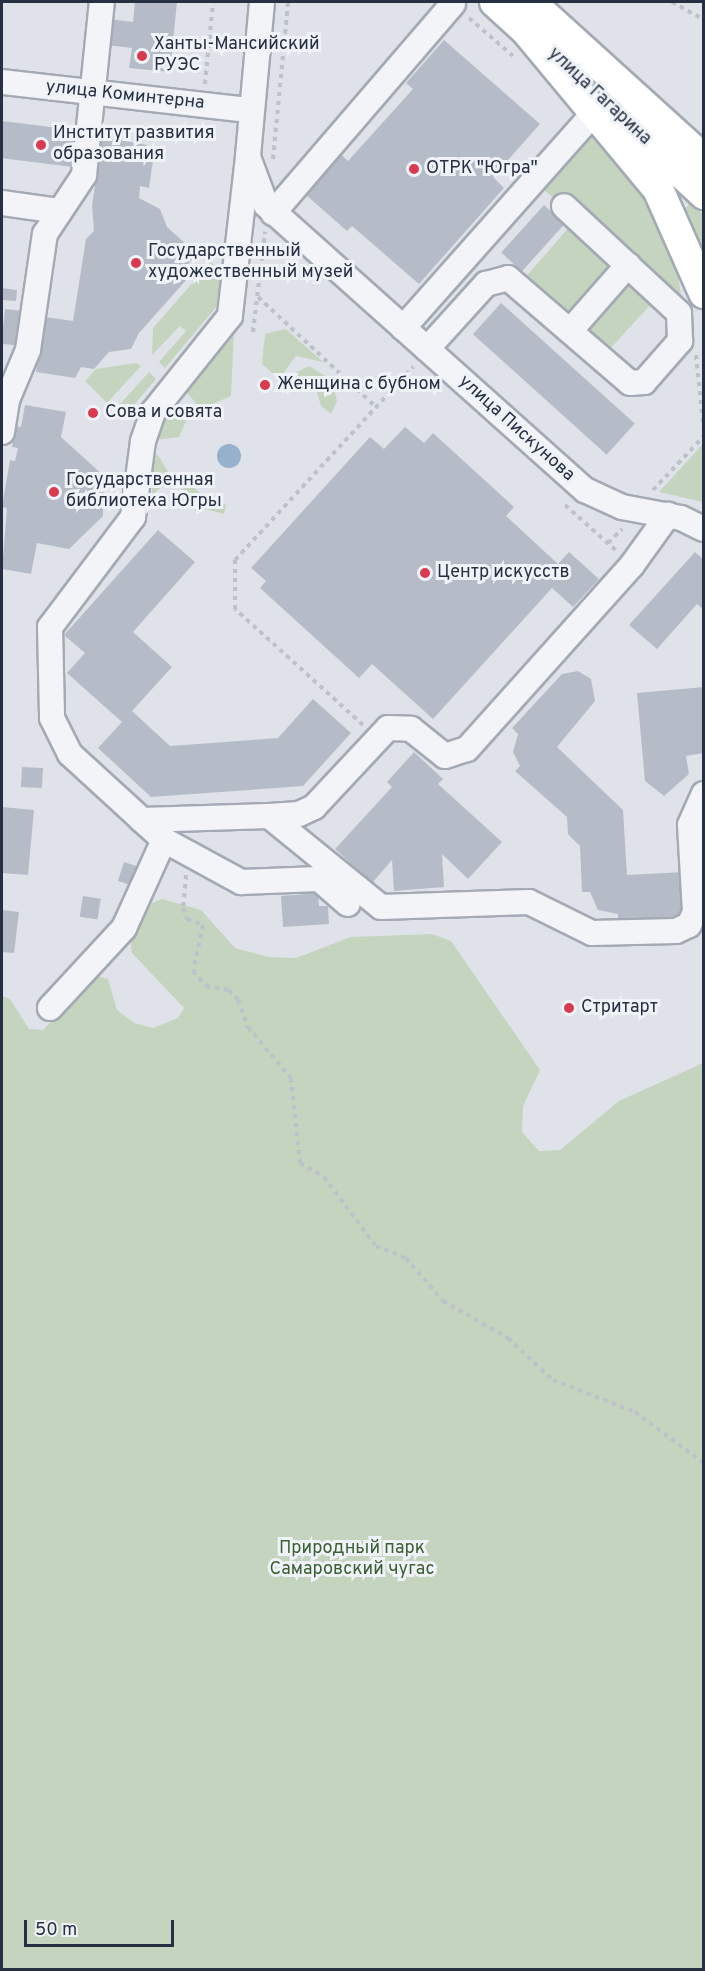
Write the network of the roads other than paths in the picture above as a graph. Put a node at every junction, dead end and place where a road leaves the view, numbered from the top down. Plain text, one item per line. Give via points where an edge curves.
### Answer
1 (102, 2) edge
2 (262, 2) edge
3 (495, 2) edge
4 (464, 3) edge
5 (531, 9) edge
6 (2, 82) edge
7 (94, 92) junction
8 (249, 110) junction
9 (595, 112) junction
10 (248, 157) junction
11 (699, 169) edge
12 (2, 203) edge
13 (564, 206) dead end
14 (59, 211) junction
15 (277, 217) junction
16 (241, 237) junction
17 (628, 265) junction
18 (704, 293) edge
19 (403, 328) junction
20 (570, 331) junction
21 (427, 349) junction
22 (2, 432) edge
23 (668, 515) junction
24 (704, 529) edge
25 (704, 794) edge
26 (269, 816) junction
27 (142, 819) junction
28 (164, 840) junction
29 (348, 904) dead end
30 (50, 1008) dead end

1 - 7 street
2 - 8 street, улица Пискунова
3 - 5 main road, улица Гагарина
4 - 9 main road
4 - 15 street
5 - 9 main road
5 - 11 main road, улица Гагарина
6 - 7 street, улица Коминтерна
7 - 8 street, улица Коминтерна
7 - 14 street via 84,175
8 - 10 street, улица Пискунова
9 - 11 main road
9 - 18 main road via 658,189
9 - 19 street
10 - 15 street, улица Пискунова via 257,189
10 - 16 street
12 - 14 street
13 - 17 street
14 - 22 street via 45,234 28,350 7,400
15 - 16 street via 256,219
15 - 19 street, улица Пискунова
16 - 27 street via 227,322 153,412 143,441 133,517 56,616 47,641 48,691 58,737
17 - 20 street
17 - 20 street via 679,313 682,334 677,346 635,385
19 - 21 street, улица Пискунова
20 - 21 street via 514,281 501,278 486,284
21 - 23 street, улица Пискунова via 585,490 622,507
23 - 24 street, улица Пискунова
23 - 26 street via 632,565 467,749 445,756 399,725 377,738 314,807 299,814
25 - 26 street via 690,825 695,912 682,929 592,933 544,906 501,902 381,908
26 - 27 street
27 - 28 street
28 - 29 street via 241,882 319,879
28 - 30 street via 124,928

